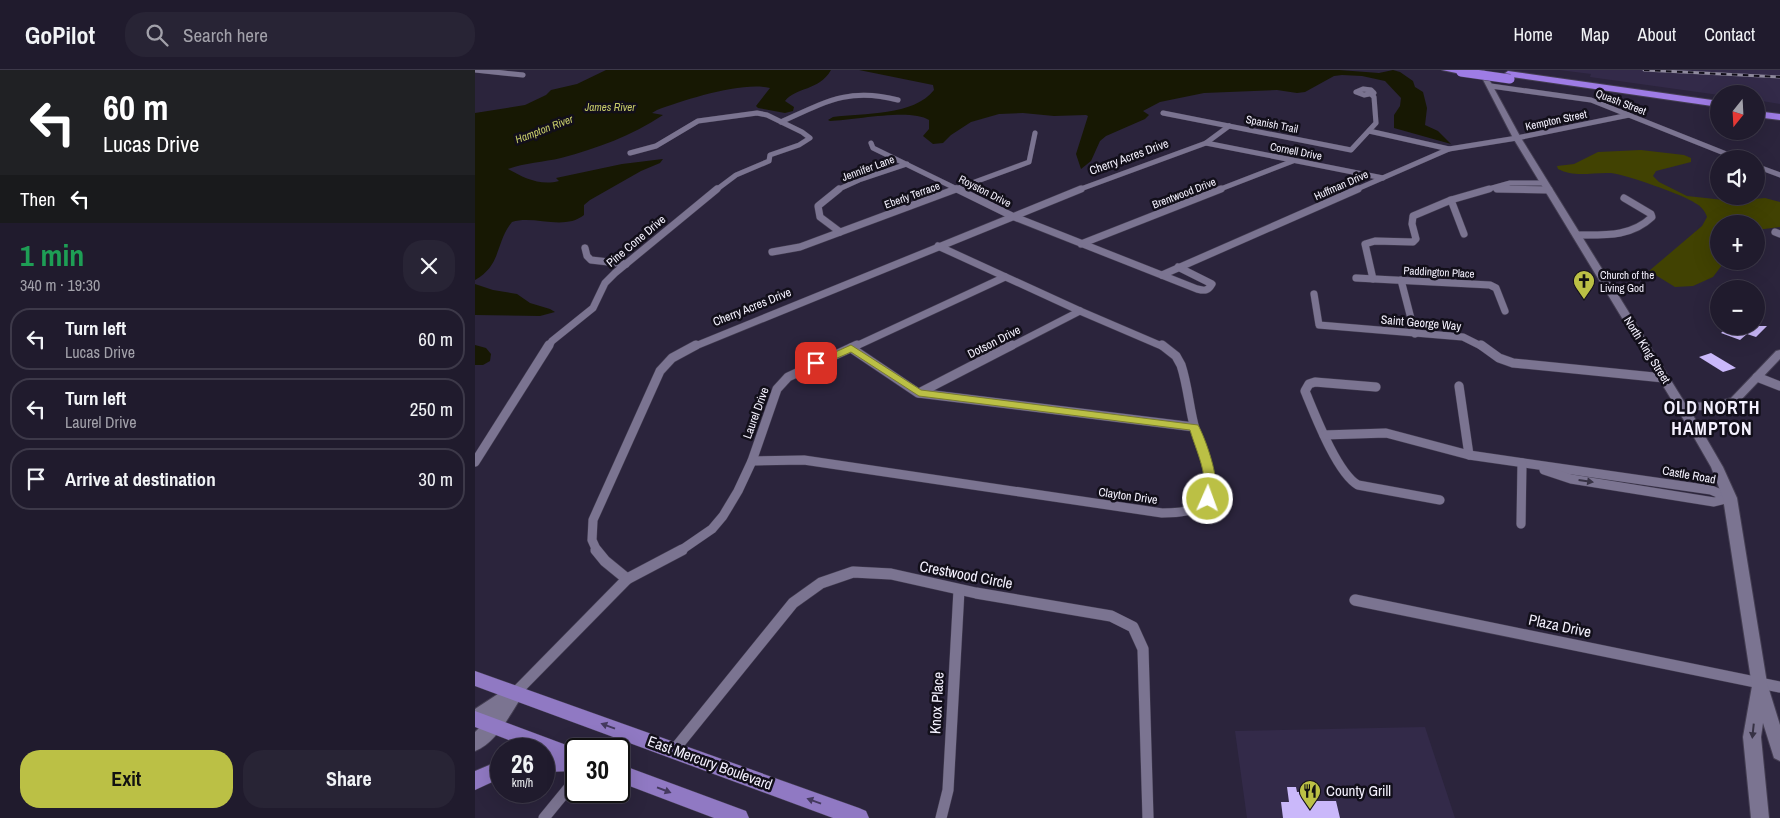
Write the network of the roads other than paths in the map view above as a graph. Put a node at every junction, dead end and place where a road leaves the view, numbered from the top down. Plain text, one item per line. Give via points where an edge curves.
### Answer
1 (475, 70) edge
2 (1447, 70) edge
3 (1479, 70) edge
4 (523, 75) dead end
5 (1509, 77) junction
6 (1491, 86) junction
7 (1371, 95) dead end
8 (898, 100) dead end
9 (1710, 103) edge
10 (1710, 107) edge
11 (1765, 110) edge
12 (1780, 112) edge
13 (1163, 114) dead end
14 (1629, 115) junction
15 (1765, 115) edge
16 (1780, 117) edge
17 (781, 122) junction
18 (1229, 126) junction
19 (1369, 131) junction
20 (1035, 133) dead end
21 (1517, 138) junction
22 (871, 142) dead end
23 (1207, 143) junction
24 (1449, 150) junction
25 (1716, 150) edge
26 (630, 153) dead end
27 (1293, 161) junction
28 (907, 164) junction
29 (1765, 169) edge
30 (1780, 175) edge
31 (1383, 178) junction
32 (1547, 187) junction
33 (958, 188) junction
34 (1624, 198) dead end
35 (1451, 200) junction
36 (1012, 216) junction
37 (840, 232) junction
38 (1465, 234) dead end
39 (1577, 235) junction
40 (1081, 244) junction
41 (938, 246) junction
42 (585, 248) dead end
43 (772, 252) dead end
44 (626, 264) junction
45 (1178, 268) junction
46 (1162, 275) junction
47 (1005, 277) junction
48 (1356, 278) dead end
49 (1373, 279) junction
50 (1401, 280) junction
51 (1314, 294) dead end
52 (1505, 310) dead end
53 (1080, 311) junction
54 (1415, 334) junction
55 (851, 348) junction
56 (1780, 353) edge
57 (1757, 377) junction
58 (1664, 378) junction
59 (1459, 386) dead end
60 (1780, 386) edge
61 (1376, 387) dead end
62 (919, 393) junction
63 (1682, 407) junction
64 (1194, 427) junction
65 (1324, 435) junction
66 (1469, 455) junction
67 (753, 461) junction
68 (475, 462) edge
69 (1522, 463) junction
70 (1730, 498) junction
71 (1440, 500) dead end
72 (1521, 524) dead end
73 (627, 578) junction
74 (959, 590) junction
75 (1355, 600) dead end
76 (475, 678) edge
77 (1759, 683) junction
78 (1780, 687) edge
79 (515, 693) junction
80 (481, 721) edge
81 (475, 744) edge
82 (674, 750) junction
83 (1780, 752) edge
84 (565, 753) edge
85 (490, 774) edge
86 (630, 777) edge
87 (475, 781) edge
88 (565, 792) edge
89 (544, 818) edge
90 (739, 818) edge
91 (859, 818) edge
92 (941, 818) edge
93 (1147, 818) edge
94 (1760, 818) edge

1 - 4 street
2 - 5 highway, bridge
3 - 5 highway
3 - 6 main road, North King Street
5 - 9 highway
5 - 10 highway
6 - 14 street, Quash Street via 1583,98
6 - 21 main road, North King Street
7 - 19 street, Spanish Trail via 1375,99 1376,123
8 - 17 street via 876,95 843,95
11 - 12 highway
13 - 18 street, Spanish Trail
14 - 21 street, Kempton Street
14 - 25 street, Quash Street
15 - 16 highway
17 - 26 street via 757,114 709,118 656,146
17 - 44 street, Pine Cone Drive via 810,138 770,155 769,161 729,180
18 - 19 street, Spanish Trail via 1351,150
18 - 23 street, Cherry Acres Drive
19 - 24 street via 1428,142
20 - 33 street, Eberly Terrace via 1029,162
21 - 24 street, Huffman Drive
21 - 32 main road, North King Street
22 - 28 street, Royston Drive via 873,148
23 - 27 street, Cornell Drive
23 - 36 street, Cherry Acres Drive
24 - 31 street, Huffman Drive
27 - 31 street, Cornell Drive
27 - 40 street, Brentwood Drive
28 - 33 street, Royston Drive
28 - 37 street, Jennifer Lane via 845,186 823,200 818,206 820,217
29 - 30 street
31 - 45 street, Huffman Drive
32 - 35 street via 1484,189
32 - 39 main road, North King Street
33 - 36 street, Royston Drive
33 - 37 street, Eberly Terrace
34 - 39 street via 1651,214 1652,218 1645,225 1623,234
35 - 38 street
35 - 49 street via 1413,216 1411,224 1416,239 1413,242 1375,241 1365,244
36 - 40 street
36 - 41 street, Cherry Acres Drive
37 - 43 street, Eberly Terrace via 800,247
39 - 58 main road, North King Street
40 - 46 street
41 - 47 street, Clayton Drive
41 - 73 street, Cherry Acres Drive via 694,346 665,364 590,532 597,552
42 - 44 street via 591,260
44 - 68 street, Pine Cone Drive via 605,283 593,308 552,341
45 - 46 street, Huffman Drive
45 - 46 street via 1212,284 1204,291
47 - 53 street, Clayton Drive
47 - 55 street, Laurel Drive
48 - 49 street, Paddington Place
49 - 50 street, Paddington Place
50 - 52 street, Paddington Place via 1490,285 1496,288
50 - 54 street
51 - 54 street, Saint George Way via 1319,325
53 - 62 street, Dotson Drive
53 - 64 street, Clayton Drive via 1175,354 1184,373
54 - 58 street, Saint George Way via 1473,340 1498,359 1513,363
55 - 62 street
55 - 67 street, Laurel Drive via 798,371 782,383 774,396
56 - 57 main road
57 - 60 street
57 - 63 main road via 1741,395 1727,404 1711,408
58 - 63 main road, North King Street
59 - 66 street
61 - 65 street via 1309,384 1305,390
62 - 64 street
63 - 70 main road, North King Street via 1717,466
64 - 67 street, Clayton Drive via 1212,489 1208,499 1197,508 1181,513 1162,513 804,460
65 - 66 street, Castle Road via 1386,433
65 - 71 street via 1349,480 1358,485
66 - 69 street, Castle Road
67 - 73 street, Laurel Drive via 723,516 712,529 686,548
69 - 70 street, Castle Road via 1571,479 1714,502
69 - 72 street
70 - 77 main road, North King Street
73 - 79 street
74 - 82 street, Crestwood Circle via 875,572 855,572 817,584 793,603
74 - 92 street, Knox Place via 948,790
74 - 93 street, Crestwood Circle via 1111,616 1126,621 1137,630 1143,649
75 - 77 street, Plaza Drive
76 - 79 main road, East Mercury Boulevard
77 - 78 street
77 - 83 main road, North King Street
77 -> 94 main road, North King Street via 1752,737
79 - 80 main road
82 -> 79 main road, East Mercury Boulevard
80 - 81 main road
80 - 84 main road
91 -> 82 main road, East Mercury Boulevard
85 - 87 main road
86 -> 90 main road
88 - 89 street

